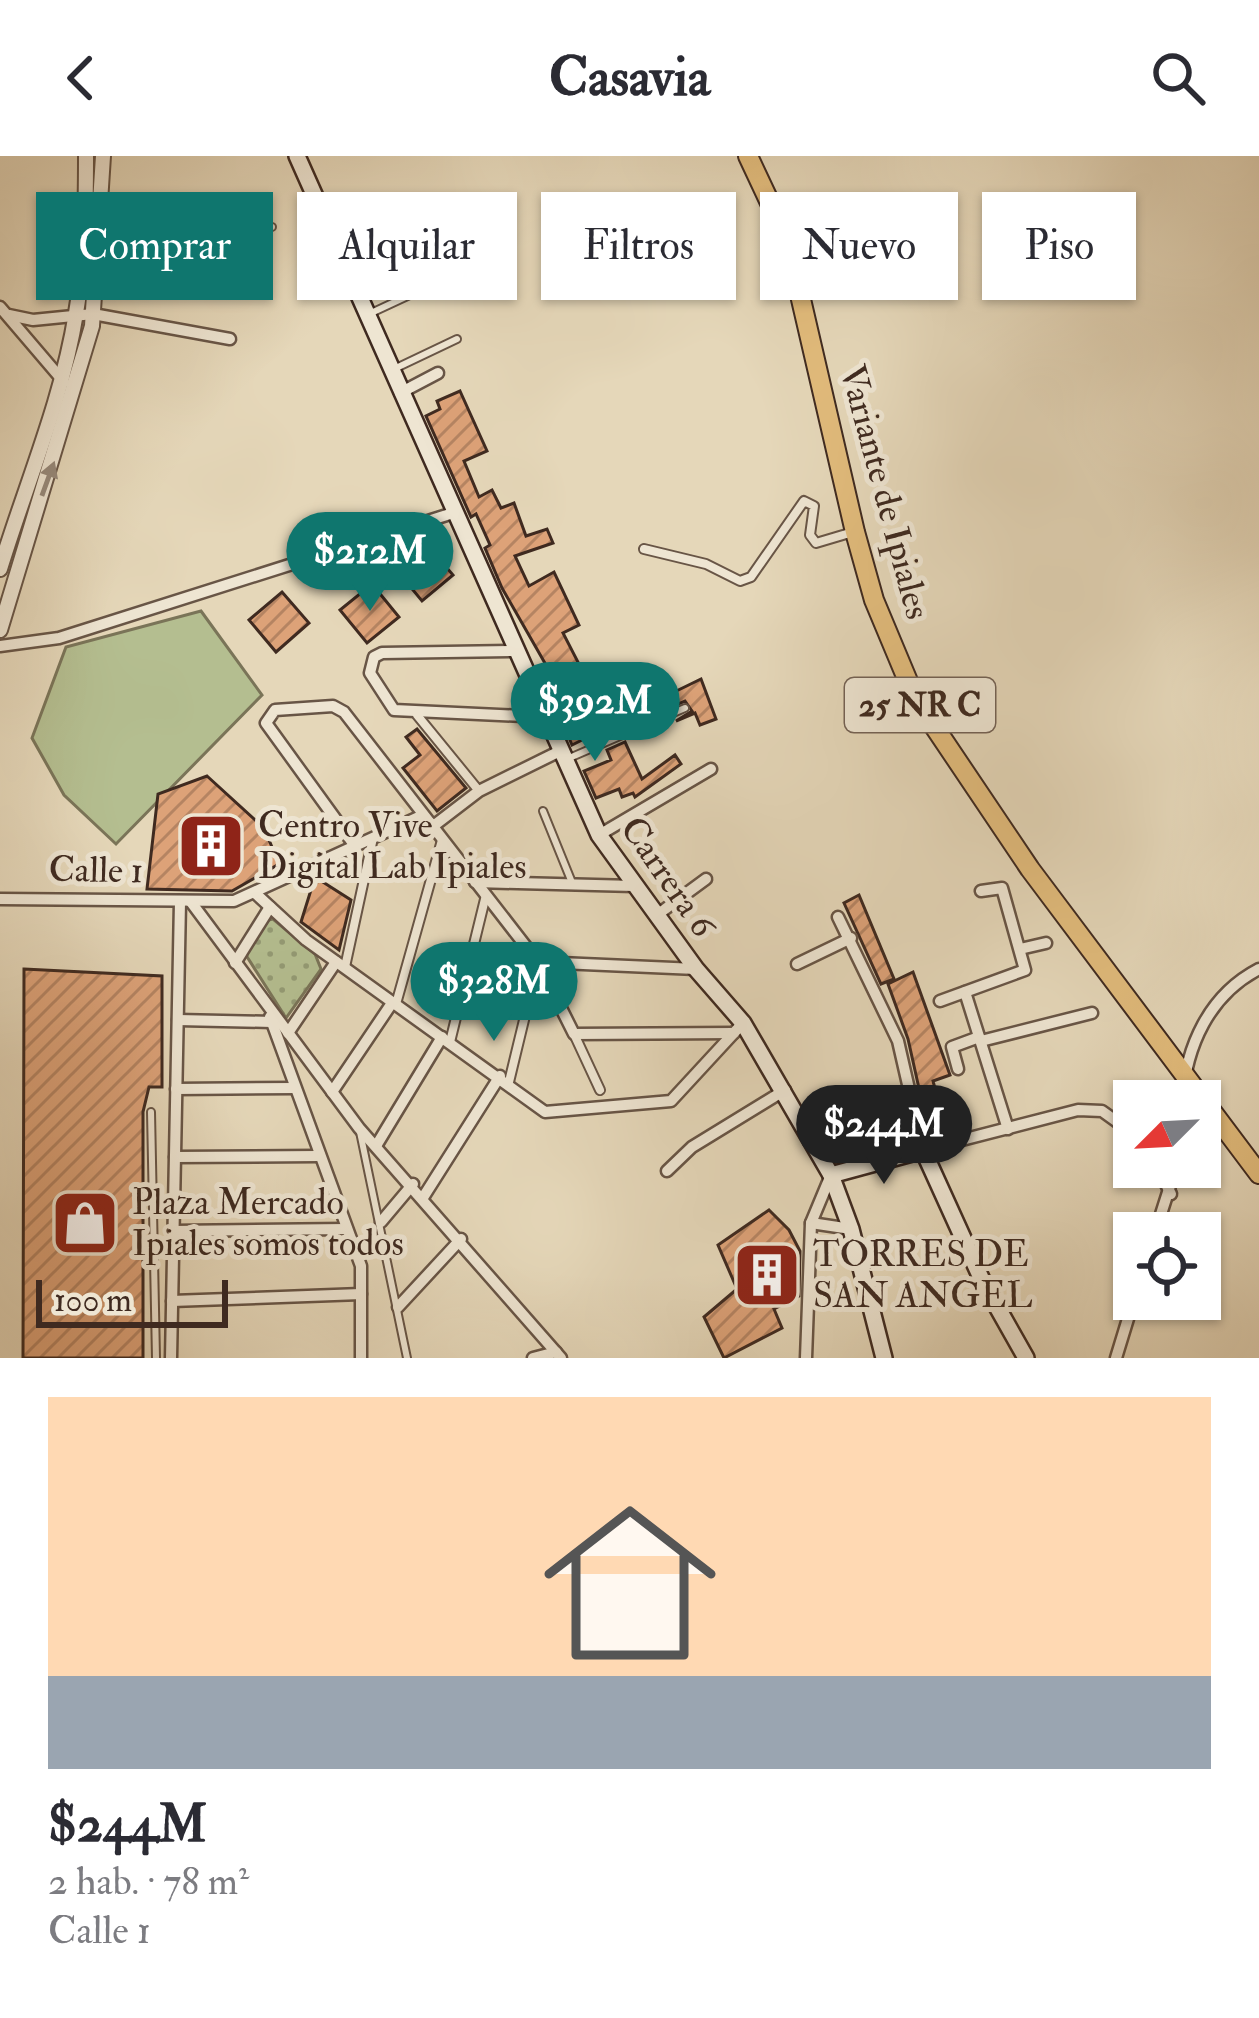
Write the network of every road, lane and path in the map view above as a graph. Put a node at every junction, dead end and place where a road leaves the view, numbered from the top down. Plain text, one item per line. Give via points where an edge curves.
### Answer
1 (86, 156) edge
2 (104, 156) edge
3 (297, 156) edge
4 (748, 156) edge
5 (93, 192) edge
6 (95, 192) edge
7 (86, 300) edge
8 (88, 300) edge
9 (399, 300) edge
10 (4, 312) edge
11 (85, 314) junction
12 (366, 315) junction
13 (230, 339) dead end
14 (457, 339) dead end
15 (391, 371) junction
16 (438, 373) dead end
17 (62, 380) junction
18 (76, 389) junction
19 (400, 393) junction
20 (453, 512) junction
21 (855, 532) junction
22 (644, 549) dead end
23 (0, 569) edge
24 (0, 630) edge
25 (0, 646) edge
26 (514, 651) junction
27 (685, 708) dead end
28 (417, 715) junction
29 (544, 717) junction
30 (563, 755) junction
31 (711, 769) dead end
32 (479, 791) junction
33 (543, 811) dead end
34 (423, 815) junction
35 (432, 827) junction
36 (599, 836) junction
37 (373, 838) junction
38 (442, 839) junction
39 (355, 846) junction
40 (706, 879) dead end
41 (476, 882) junction
42 (573, 885) junction
43 (634, 886) junction
44 (981, 891) dead end
45 (255, 893) junction
46 (486, 895) junction
47 (0, 899) edge
48 (185, 902) junction
49 (270, 907) junction
50 (657, 915) junction
51 (838, 917) dead end
52 (851, 938) junction
53 (1046, 943) dead end
54 (1020, 949) junction
55 (538, 962) junction
56 (235, 963) junction
57 (797, 964) dead end
58 (340, 965) junction
59 (696, 969) junction
60 (1259, 969) edge
61 (965, 992) junction
62 (940, 1001) dead end
63 (266, 1004) junction
64 (394, 1004) junction
65 (1092, 1013) dead end
66 (178, 1020) junction
67 (272, 1022) junction
68 (739, 1028) junction
69 (288, 1033) junction
70 (574, 1034) junction
71 (446, 1039) junction
72 (980, 1039) junction
73 (958, 1070) dead end
74 (1184, 1073) junction
75 (504, 1079) junction
76 (1184, 1080) edge
77 (295, 1088) junction
78 (176, 1089) junction
79 (600, 1090) dead end
80 (785, 1090) junction
81 (332, 1092) junction
82 (151, 1112) dead end
83 (1113, 1119) edge
84 (359, 1128) junction
85 (1009, 1129) junction
86 (376, 1146) junction
87 (923, 1150) junction
88 (318, 1156) junction
89 (175, 1157) junction
90 (668, 1171) dead end
91 (1259, 1174) edge
92 (831, 1175) junction
93 (412, 1184) junction
94 (1168, 1188) edge
95 (1172, 1188) edge
96 (1171, 1194) junction
97 (424, 1196) junction
98 (1164, 1212) edge
99 (381, 1222) junction
100 (811, 1222) junction
101 (346, 1229) junction
102 (851, 1229) junction
103 (174, 1231) junction
104 (460, 1239) junction
105 (361, 1294) junction
106 (172, 1301) junction
107 (398, 1307) junction
108 (1128, 1320) edge
109 (558, 1355) edge
110 (156, 1358) edge
111 (171, 1358) edge
112 (361, 1358) edge
113 (407, 1358) edge
114 (533, 1358) edge
115 (806, 1358) edge
116 (884, 1358) edge
117 (1026, 1358) edge
118 (1116, 1358) edge

1 - 5 street
2 - 6 street
3 - 12 main road, Carrera 6
4 - 21 highway, Variante de Ipiales / 25 NR C via 788,239
7 - 11 street
8 - 11 street
9 - 12 lane
10 - 11 street via 44,320
10 - 17 street
11 - 13 street
11 - 17 street
11 - 18 street
12 - 15 main road, Carrera 6
14 - 15 lane
15 - 19 main road, Carrera 6
16 - 19 street
17 - 18 street
17 - 23 street
24 -> 18 street
19 - 20 main road, Carrera 6
20 - 25 street via 58,638
20 - 26 main road, Carrera 6
21 - 22 street via 816,543 814,506 804,501 751,577 740,581
21 - 74 highway, Variante de Ipiales / 25 NR C via 915,698
26 - 28 street via 374,657 370,673 394,710
26 - 29 main road, Carrera 6
27 - 30 lane
28 - 29 street
28 - 32 street
29 - 30 main road, Carrera 6
30 - 32 street
30 - 36 main road, Carrera 6
31 - 36 street
32 - 35 street
33 - 42 lane
34 - 35 street
34 - 37 street, Calle 1
34 - 39 street via 344,712 275,710 266,723
35 - 38 street
36 - 43 main road, Carrera 6
37 - 39 street, Calle 1
37 - 58 street
38 - 41 street
38 - 64 street
39 - 45 street, Calle 1
40 - 50 street
41 - 42 street
41 - 46 street
42 - 43 street
43 - 50 main road, Carrera 6
44 - 54 street via 1002,888
45 - 48 street, Calle 1
45 - 49 street
46 - 55 street
46 - 71 street
47 - 48 street, Calle 1
48 - 56 street
48 - 66 street
49 - 56 street
49 - 58 street
50 - 59 main road, Carrera 6
51 - 52 street
52 - 57 street
52 - 87 street via 898,1041
53 - 54 street
54 - 61 street via 1023,973
55 - 59 street
55 - 70 street
55 - 75 street
56 - 63 street
58 - 64 street
58 - 69 street
59 - 68 main road, Carrera 6
60 - 74 street via 1224,990
61 - 62 street
61 - 72 street
63 - 67 street
63 - 69 street
64 - 71 street
64 - 81 street
65 - 72 street
66 - 67 street
66 - 78 street
67 - 77 street
68 - 70 street
68 - 75 street via 660,1104 556,1114
68 - 80 main road, Carrera 6
69 - 81 street
70 - 79 street
71 - 75 street
71 - 86 street
72 - 73 street via 952,1047
72 - 85 street
74 - 76 street
74 - 91 highway, Variante de Ipiales / 25 NR C
75 - 97 street
77 - 78 street
77 - 88 street
78 - 89 street
80 - 90 street via 692,1147
80 - 92 main road, Carrera 6
81 - 84 street
82 - 110 lane
83 - 85 street via 1078,1110
84 - 86 street
84 - 99 lane
85 - 87 street
86 - 93 street
87 - 92 main road
87 - 117 main road
88 - 89 street
88 - 101 street
89 - 103 street
92 - 100 street
92 - 102 main road, Carrera 6
93 - 97 street
93 - 99 street
94 - 96 street
95 - 96 street
96 - 98 street
97 - 104 street
99 - 107 lane
100 - 102 street
100 - 115 street
101 - 103 street
101 - 105 street via 361,1266
102 - 116 main road, Carrera 6
103 - 106 street
104 - 107 street
104 - 109 street
105 - 106 street
105 - 112 street
106 - 111 street
107 - 113 lane
108 - 118 street
109 - 114 street

